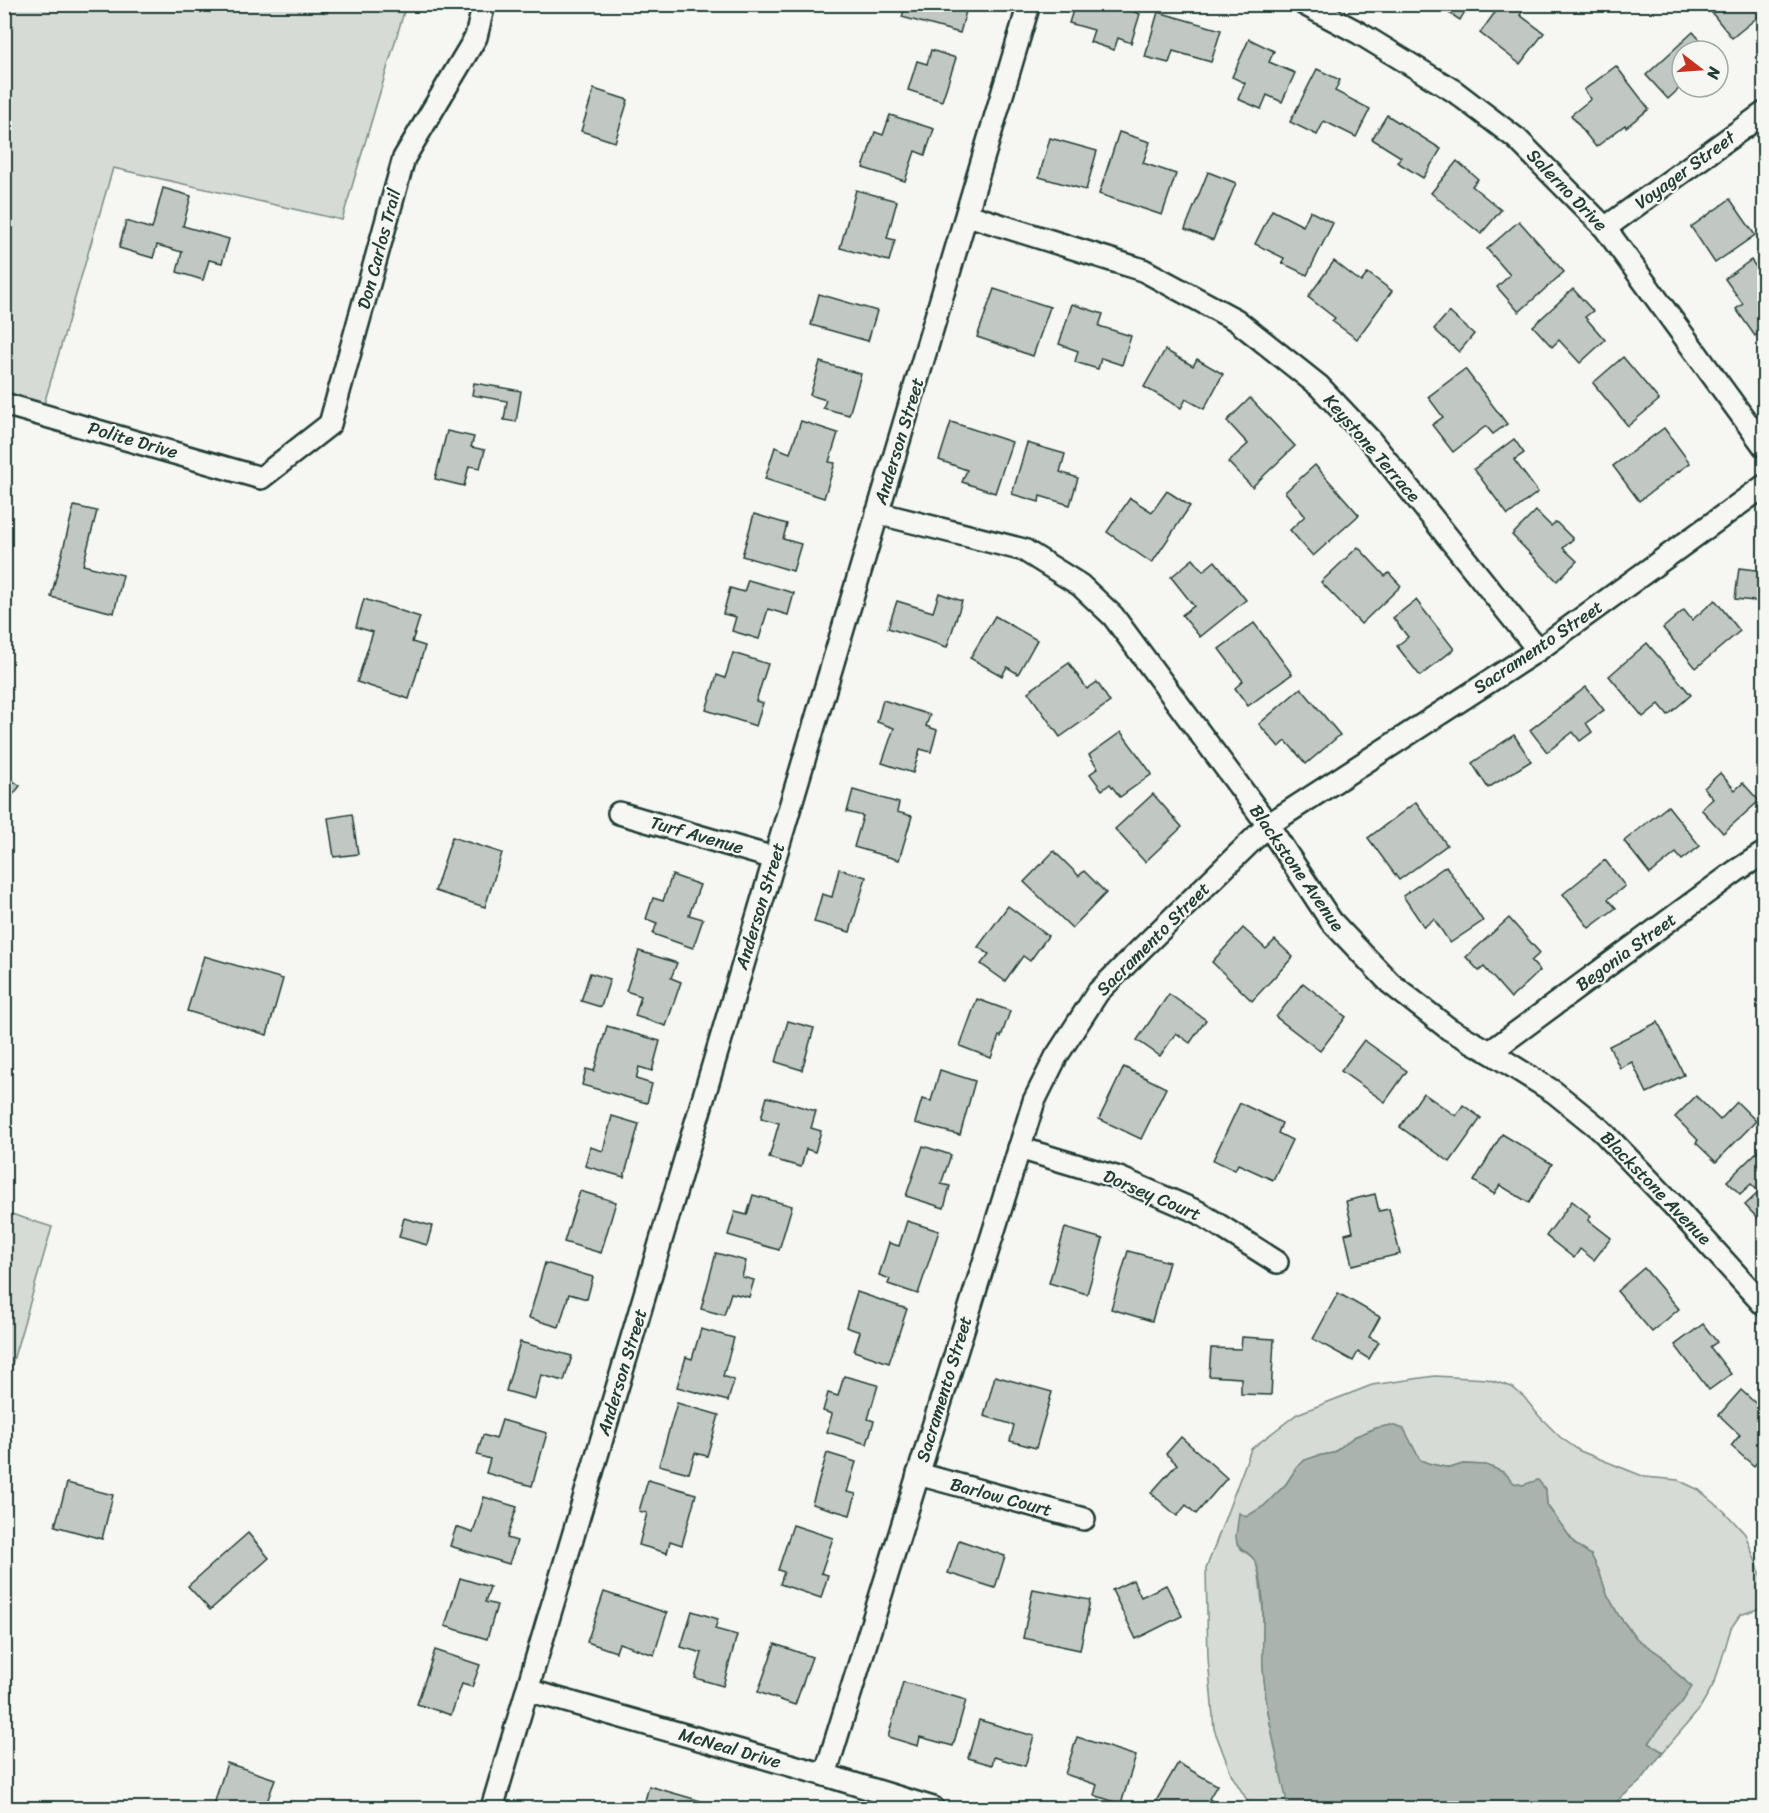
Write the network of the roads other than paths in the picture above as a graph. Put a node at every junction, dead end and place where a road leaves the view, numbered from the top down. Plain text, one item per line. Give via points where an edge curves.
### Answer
1 (484, 4) edge
2 (1029, 4) edge
3 (1304, 4) edge
4 (1764, 113) edge
5 (968, 215) junction
6 (1605, 228) junction
7 (4, 404) edge
8 (1764, 446) edge
9 (261, 478) joint
10 (1764, 486) edge
11 (877, 513) junction
12 (1538, 650) junction
13 (619, 813) dead end
14 (1268, 825) junction
15 (1764, 854) edge
16 (774, 858) junction
17 (1490, 1052) junction
18 (1018, 1148) junction
19 (1276, 1262) dead end
20 (1764, 1305) edge
21 (918, 1474) junction
22 (1084, 1519) dead end
23 (527, 1690) junction
24 (825, 1774) junction
25 (492, 1809) edge
26 (933, 1809) edge

1 - 9 street, Don Carlos Trail via 476,37 404,158 330,424
2 - 5 street, Anderson Street
3 - 6 street, Salerno Drive via 1454,91 1517,139
4 - 6 street, Voyager Street
5 - 11 street, Anderson Street
5 - 12 street, Keystone Terrace via 1143,270 1236,320 1319,386 1371,441
6 - 8 street, Salerno Drive
7 - 9 street, Polite Drive
10 - 12 street, Sacramento Street
11 - 14 street, Blackstone Avenue via 1024,550 1080,585 1113,616
11 - 16 street, Anderson Street
12 - 14 street, Sacramento Street
13 - 16 street, Turf Avenue
14 - 17 street, Blackstone Avenue via 1331,921 1390,983 1449,1029
14 - 18 street, Sacramento Street via 1098,992 1056,1057 1034,1101
15 - 17 street, Begonia Street
16 - 23 street, Anderson Street
17 - 20 street, Blackstone Avenue via 1554,1092 1601,1130
18 - 19 street, Dorsey Court via 1119,1179 1198,1212
18 - 21 street, Sacramento Street
21 - 22 street, Barlow Court
21 - 24 street, Sacramento Street
23 - 24 street, McNeal Drive
23 - 25 street, Anderson Street
24 - 26 street, McNeal Drive

